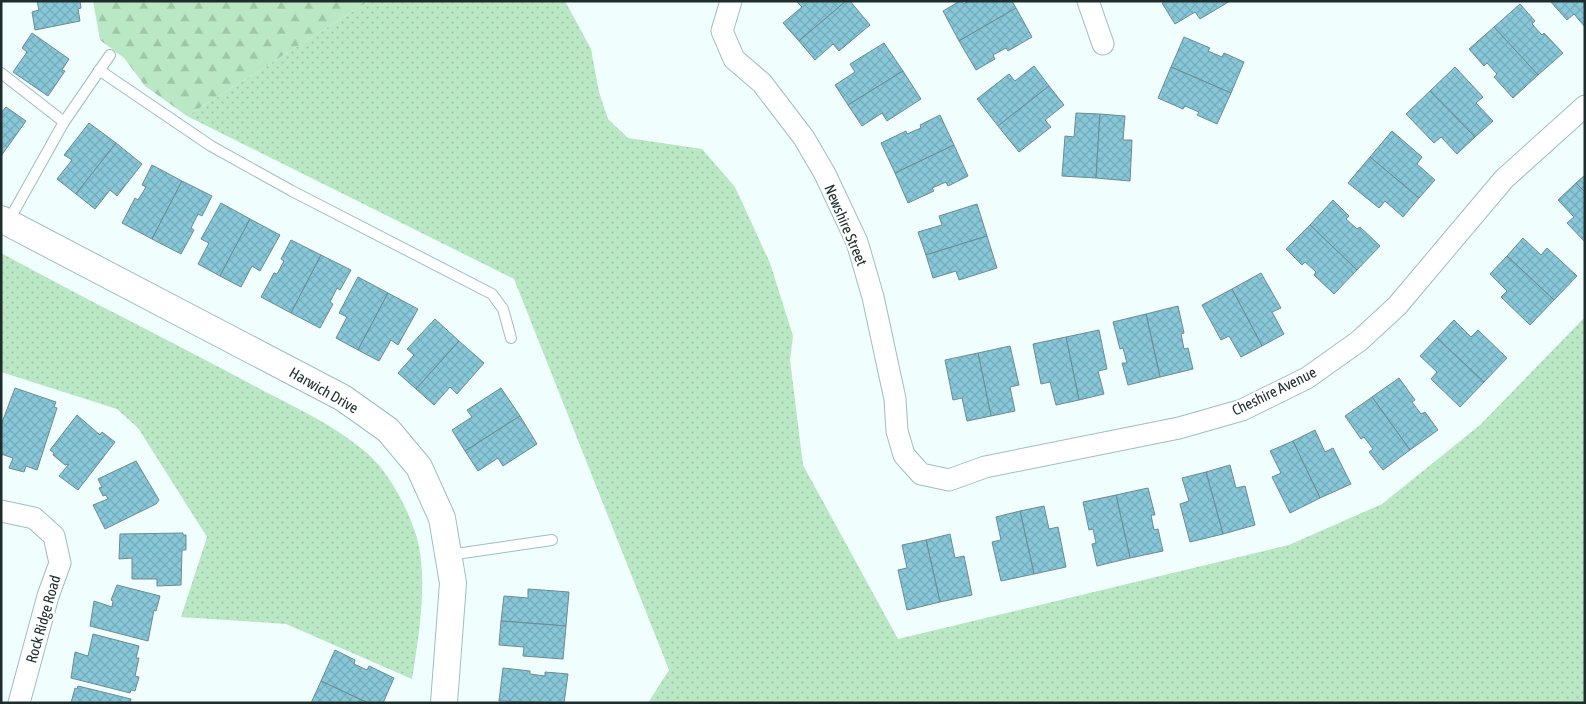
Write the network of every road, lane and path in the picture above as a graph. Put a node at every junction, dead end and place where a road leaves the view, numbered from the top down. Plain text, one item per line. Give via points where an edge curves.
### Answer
1 (731, 1) edge
2 (1088, 1) edge
3 (1103, 44) dead end
4 (110, 55) dead end
5 (99, 70) junction
6 (1, 73) edge
7 (1585, 106) edge
8 (64, 122) junction
9 (5, 221) edge
10 (511, 338) dead end
11 (921, 474) joint
12 (1, 511) edge
13 (552, 540) dead end
14 (448, 555) junction
15 (19, 703) edge
16 (444, 703) edge

1 - 11 street, Newshire Street via 722,31 734,59 762,83 804,138 857,242 873,296 895,399 897,431 904,455
2 - 3 street
4 - 5 lane
5 - 8 lane
5 - 10 lane via 211,146 492,294 503,309
6 - 8 lane
7 - 11 street, Cheshire Avenue via 1504,179 1397,306 1359,341 1307,378 1242,410 1179,428 985,468 948,480
8 - 9 lane
9 - 14 street, Harwich Drive via 343,398 388,430 419,467 442,518
12 - 15 street, Rock Ridge Road via 34,518 48,530 54,536 60,563
13 - 14 lane
14 - 16 street, Harwich Drive via 453,583

